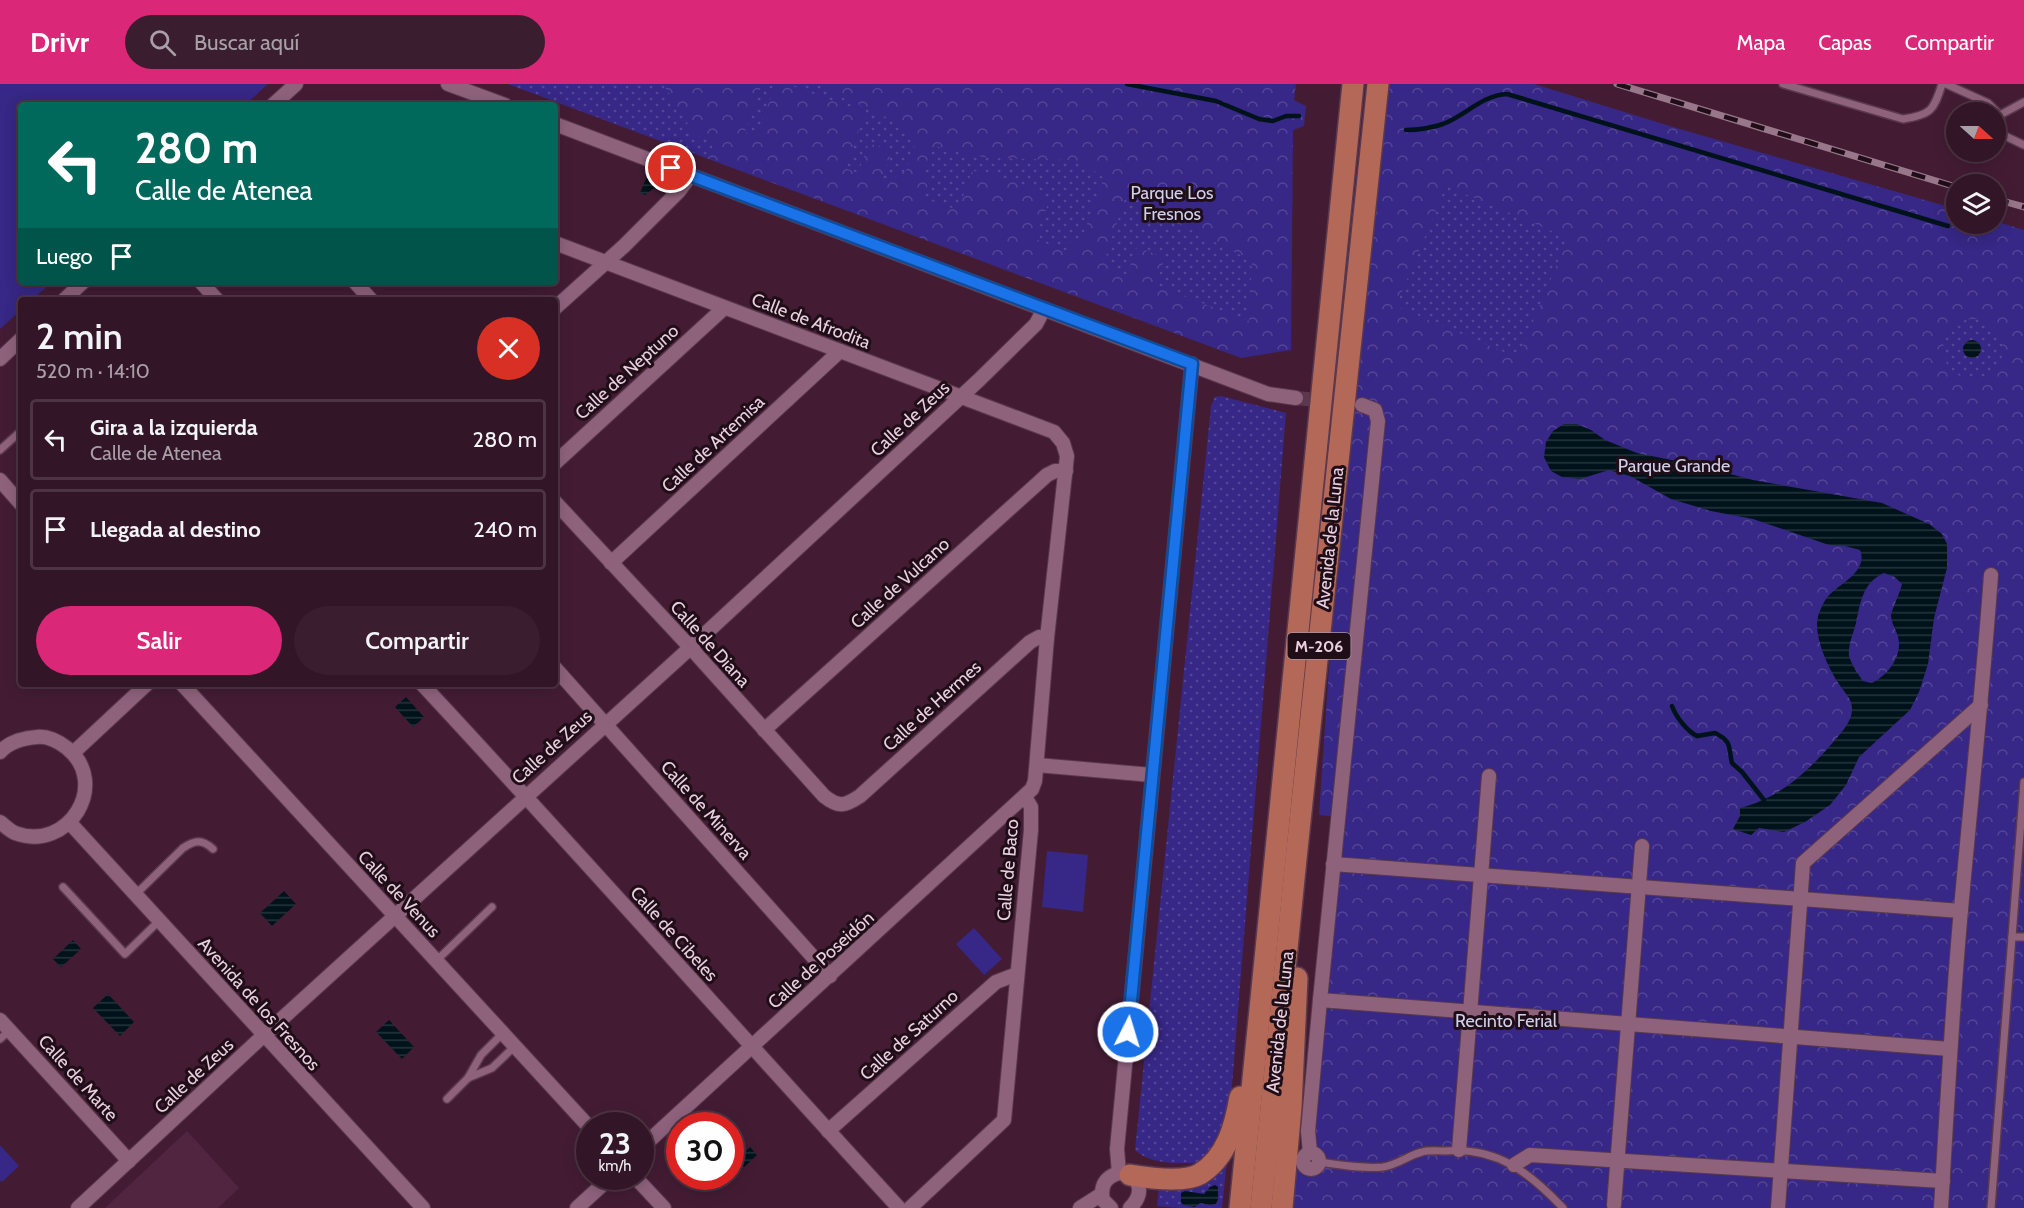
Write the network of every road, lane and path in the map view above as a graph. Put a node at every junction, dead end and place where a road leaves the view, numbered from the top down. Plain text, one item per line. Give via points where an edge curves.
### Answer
1 (296, 84) edge
2 (448, 84) edge
3 (1353, 84) edge
4 (1378, 84) edge
5 (1783, 84) edge
6 (1944, 84) edge
7 (276, 102) edge
8 (497, 102) edge
9 (1986, 102) edge
10 (2024, 102) edge
11 (2006, 112) edge
12 (558, 125) edge
13 (2006, 136) edge
14 (2024, 145) edge
15 (690, 176) junction
16 (558, 244) edge
17 (606, 262) junction
18 (80, 285) edge
19 (204, 285) edge
20 (358, 285) edge
21 (68, 297) edge
22 (215, 297) edge
23 (368, 297) edge
24 (558, 305) edge
25 (724, 308) junction
26 (1044, 309) junction
27 (18, 342) edge
28 (840, 351) junction
29 (0, 358) edge
30 (1192, 364) junction
31 (962, 396) junction
32 (1296, 398) tunnel mouth
33 (1362, 405) dead end
34 (1054, 432) joint
35 (18, 434) edge
36 (0, 450) edge
37 (558, 459) edge
38 (1066, 471) junction
39 (0, 480) edge
40 (18, 501) edge
41 (558, 505) edge
42 (611, 563) junction
43 (1991, 575) dead end
44 (1047, 638) junction
45 (690, 647) junction
46 (558, 671) edge
47 (144, 687) edge
48 (185, 687) edge
49 (425, 687) edge
50 (1981, 705) junction
51 (606, 724) junction
52 (764, 730) junction
53 (2, 746) edge
54 (73, 753) junction
55 (1037, 765) junction
56 (1152, 775) junction
57 (1489, 776) dead end
58 (2024, 782) edge
59 (525, 795) junction
60 (1025, 797) junction
61 (841, 805) joint
62 (0, 822) edge
63 (70, 823) junction
64 (1642, 846) dead end
65 (213, 849) dead end
66 (1274, 856) junction
67 (1296, 859) junction
68 (1333, 864) junction
69 (1481, 875) junction
70 (63, 887) dead end
71 (1639, 887) junction
72 (135, 895) junction
73 (1801, 899) junction
74 (492, 907) dead end
75 (1961, 910) junction
76 (395, 916) junction
77 (159, 921) junction
78 (2012, 937) junction
79 (2024, 938) edge
80 (436, 961) junction
81 (1017, 974) junction
82 (830, 976) junction
83 (1320, 999) junction
84 (1470, 1011) junction
85 (1628, 1024) junction
86 (3, 1030) edge
87 (503, 1033) junction
88 (264, 1035) junction
89 (1791, 1036) junction
90 (515, 1046) junction
91 (752, 1048) junction
92 (1950, 1049) junction
93 (468, 1078) junction
94 (447, 1099) dead end
95 (576, 1113) edge
96 (828, 1131) junction
97 (654, 1136) edge
98 (1459, 1150) junction
99 (1305, 1160) junction
100 (1617, 1160) junction
101 (129, 1161) junction
102 (1514, 1165) junction
103 (1781, 1171) junction
104 (1125, 1174) junction
105 (1943, 1181) junction
106 (597, 1190) edge
107 (647, 1190) edge
108 (1102, 1194) junction
109 (1614, 1205) dead end
110 (78, 1208) edge
111 (423, 1208) edge
112 (577, 1208) edge
113 (664, 1208) edge
114 (899, 1208) edge
115 (910, 1208) edge
116 (1080, 1208) edge
117 (1111, 1208) edge
118 (1130, 1208) edge
119 (1240, 1208) edge
120 (1261, 1208) edge
121 (1282, 1208) edge
122 (1563, 1208) edge
123 (1778, 1208) edge
124 (1941, 1208) edge
125 (1991, 1208) edge

1 - 7 street
2 - 8 street
3 - 66 main road, Avenida de la Luna / M-206
4 - 67 main road, Avenida de la Luna / M-206
5 - 6 lane via 1903,119 1922,117 1935,104
6 - 9 lane
10 - 11 lane
12 - 15 street
13 - 14 lane
15 - 17 street
15 - 26 street
16 - 17 street, Calle de Afrodita
17 - 24 street
17 - 25 street, Calle de Afrodita
18 - 21 street
19 - 22 street
20 - 23 street
25 - 28 street, Calle de Afrodita
25 - 37 street, Calle de Neptuno
26 - 30 street
26 - 31 street, Calle de Zeus via 1036,324
27 - 29 street
28 - 31 street, Calle de Afrodita
28 - 42 street, Calle de Artemisa
30 - 32 street via 1268,394
30 - 56 street
31 - 34 street, Calle de Afrodita
31 - 45 street, Calle de Zeus
33 - 68 street via 1375,410 1378,421
34 - 38 street, Calle de Baco via 1063,443
35 - 36 lane
38 - 44 street, Calle de Baco
38 - 52 street, Calle de Vulcano via 1047,475
39 - 40 street
41 - 42 street, Calle de Diana
42 - 45 street, Calle de Diana
43 - 50 street
44 - 55 street, Calle de Baco
44 - 61 street, Calle de Hermes via 1030,642 860,796
45 - 51 street, Calle de Zeus
45 - 52 street, Calle de Diana
46 - 51 street, Calle de Minerva
47 - 54 street
48 - 76 street, Calle de Venus
49 - 59 street, Calle de Cibeles
50 - 73 street via 1803,863
50 - 75 street
51 - 59 street, Calle de Zeus
51 - 82 street, Calle de Minerva
52 - 61 street, Calle de Diana via 824,796
53 - 54 street via 42,736
54 - 63 street via 83,771 85,788 81,807
55 - 56 street
55 - 60 street, Calle de Baco via 1035,781
56 - 104 street via 1117,1149
57 - 69 street
58 - 78 lane
59 - 76 street, Calle de Zeus
59 - 91 street, Calle de Cibeles
60 - 81 street, Calle de Baco via 1031,807 1031,830
60 - 82 street, Calle de Poseidón
62 - 63 street via 14,832 33,837 52,834
63 - 72 street, Avenida de los Fresnos
64 - 71 street
65 - 72 lane via 202,842 190,844
66 - 104 main road via 1250,984 1240,1099 1230,1140 1199,1174 1176,1179
66 - 119 main road, Avenida de la Luna / M-206
67 - 99 main road
67 - 120 main road, Avenida de la Luna / M-206
68 - 69 street
68 - 83 street
69 - 71 street
69 - 84 street
70 - 77 lane via 125,954
71 - 73 street
71 - 85 street
72 - 77 street, Avenida de los Fresnos
73 - 75 street
73 - 89 street
74 - 80 lane
75 - 92 street
76 - 80 street, Calle de Venus
76 - 88 street, Calle de Zeus
77 - 88 street, Avenida de los Fresnos
78 - 79 lane
78 - 125 lane
80 - 87 street, Calle de Venus
81 - 96 street, Calle de Saturno via 996,982
81 - 115 street, Calle de Baco via 1004,1120
82 - 91 street, Calle de Poseidón
83 - 84 street
83 - 99 street
84 - 85 street
84 - 98 street
85 - 89 street
85 - 100 street
86 - 101 street, Calle de Marte
87 - 90 street, Calle de Venus
87 - 93 lane via 481,1055
88 - 101 street, Calle de Zeus
88 - 111 street, Avenida de los Fresnos
89 - 92 street
89 - 103 street
90 - 93 lane via 492,1068
90 - 95 street, Calle de Venus
91 - 96 street, Calle de Cibeles
91 - 97 street, Calle de Poseidón
92 - 105 street
93 - 94 lane
96 - 114 street, Calle de Cibeles
98 - 99 lane via 1422,1152 1385,1167
98 - 102 lane via 1487,1154
99 - 121 main road
100 - 102 street via 1530,1155
100 - 103 street
100 - 109 street
101 - 110 street, Calle de Zeus
102 - 122 lane
103 - 105 street
103 - 123 street
104 - 108 street via 1106,1179
104 - 118 street via 1137,1182 1140,1191
105 - 124 street
106 - 112 street
107 - 113 street
108 - 116 street
108 - 117 street

